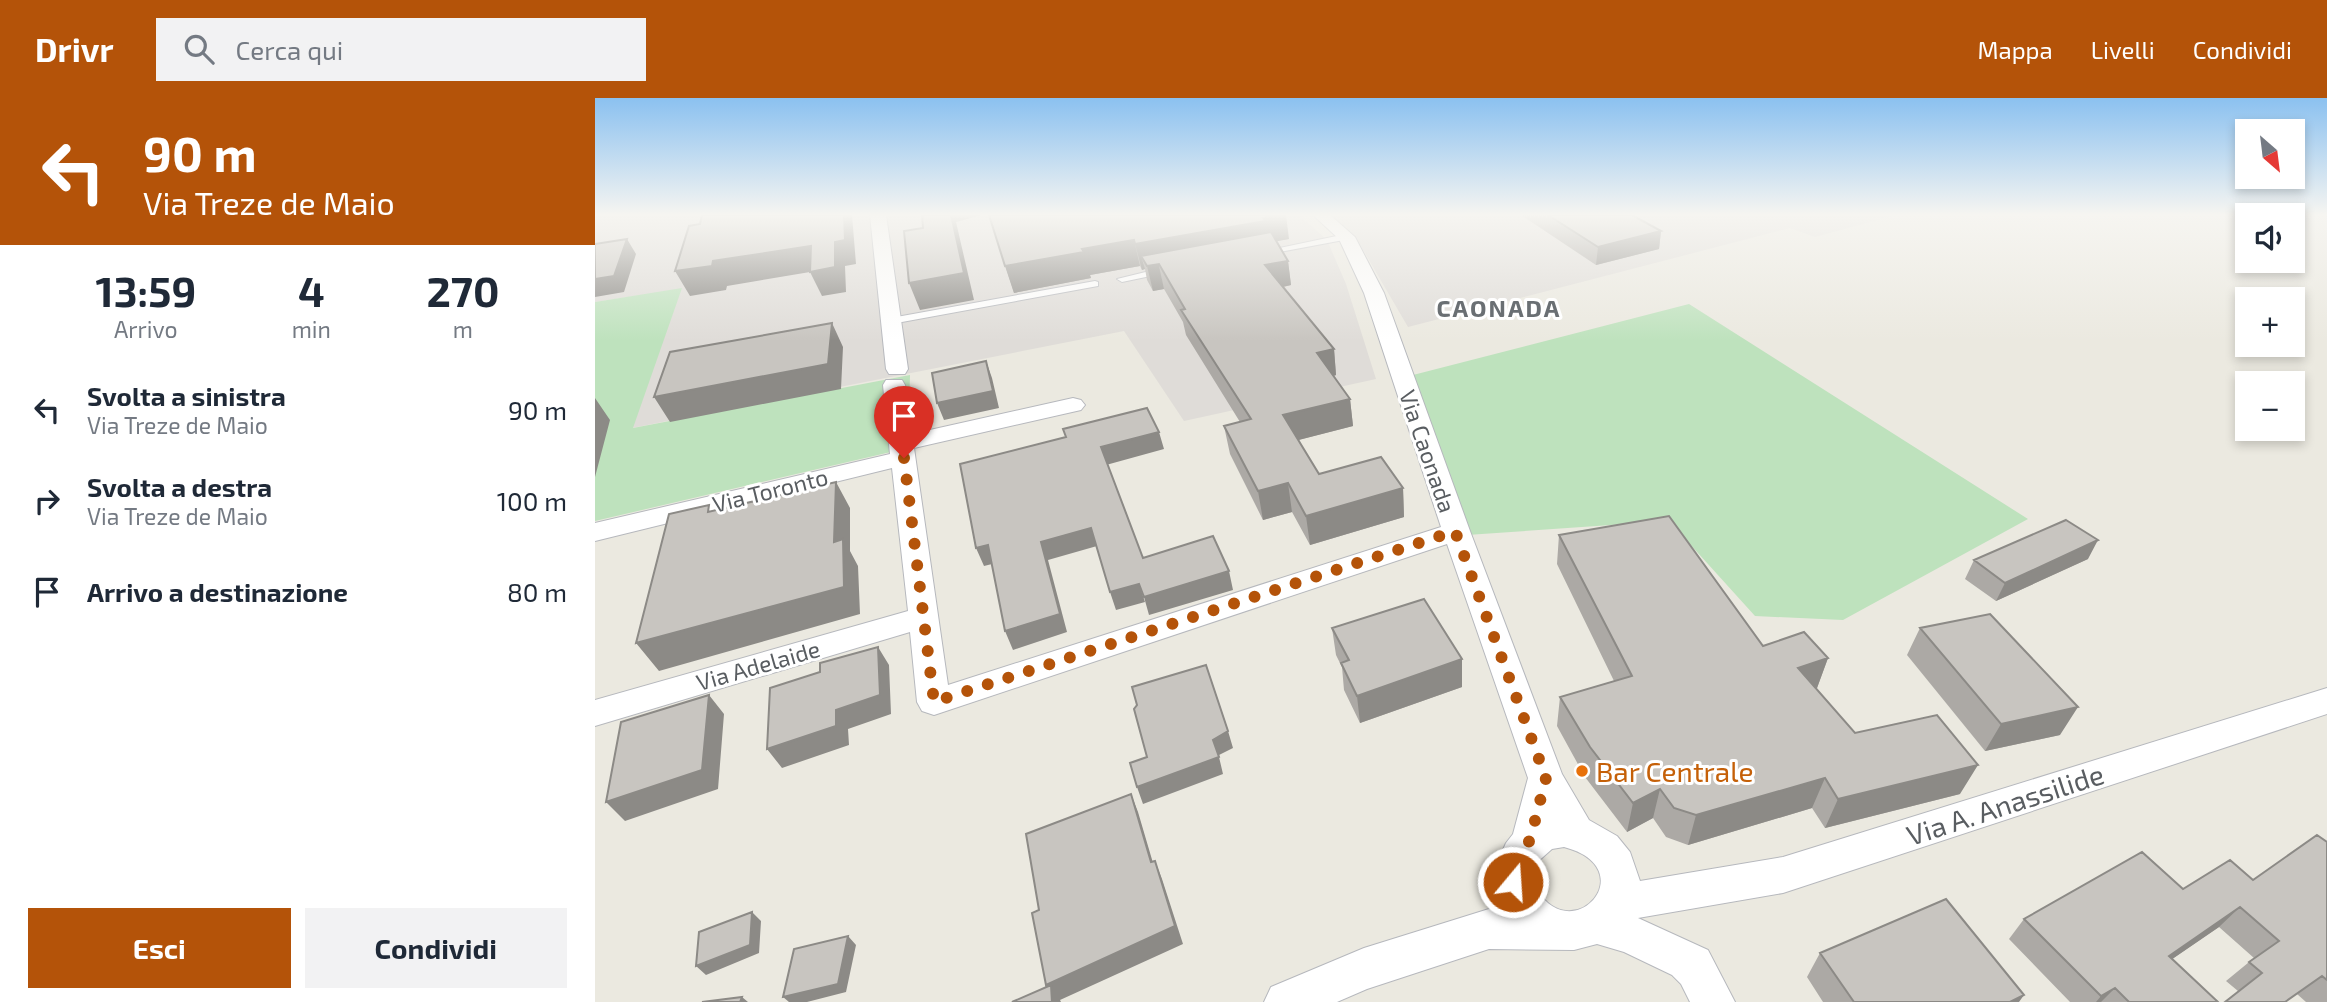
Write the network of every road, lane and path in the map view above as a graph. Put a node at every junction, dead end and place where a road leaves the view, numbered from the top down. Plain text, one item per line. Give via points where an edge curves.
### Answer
1 (883, 257) edge
2 (1356, 257) edge
3 (1175, 269) edge
4 (1122, 279) dead end
5 (1095, 284) dead end
6 (891, 321) junction
7 (1073, 405) dead end
8 (903, 451) junction
9 (1455, 531) junction
10 (595, 533) edge
11 (922, 618) junction
12 (2327, 701) edge
13 (595, 713) edge
14 (1546, 778) junction
15 (1588, 837) junction
16 (1530, 840) junction
17 (1513, 882) junction
18 (1679, 892) junction
19 (1602, 916) junction
20 (1489, 929) junction
21 (1286, 1002) edge
22 (1713, 1002) edge

1 - 6 street
2 - 9 street, Via Caonada via 1374,293
3 - 4 lane
5 - 6 lane
6 - 8 street
7 - 8 street, Via Toronto
8 - 10 street, Via Toronto
8 - 11 street
9 - 11 street via 934,702
9 - 14 street, Via Caonada
11 - 13 street, Via Adelaide
12 - 18 street, Via A. Anassilide via 1783,875
14 - 15 street, Via Caonada
14 - 16 street
15 - 16 street via 1551,831
15 - 18 street via 1634,872
15 - 19 street, Via Caonada via 1616,860 1623,881
16 - 17 street via 1516,859
17 - 19 street via 1523,907 1546,925
17 - 20 street via 1509,906
18 - 19 street, Via A. Anassilide
19 - 20 street
19 - 22 street via 1693,964
20 - 21 street via 1364,969

